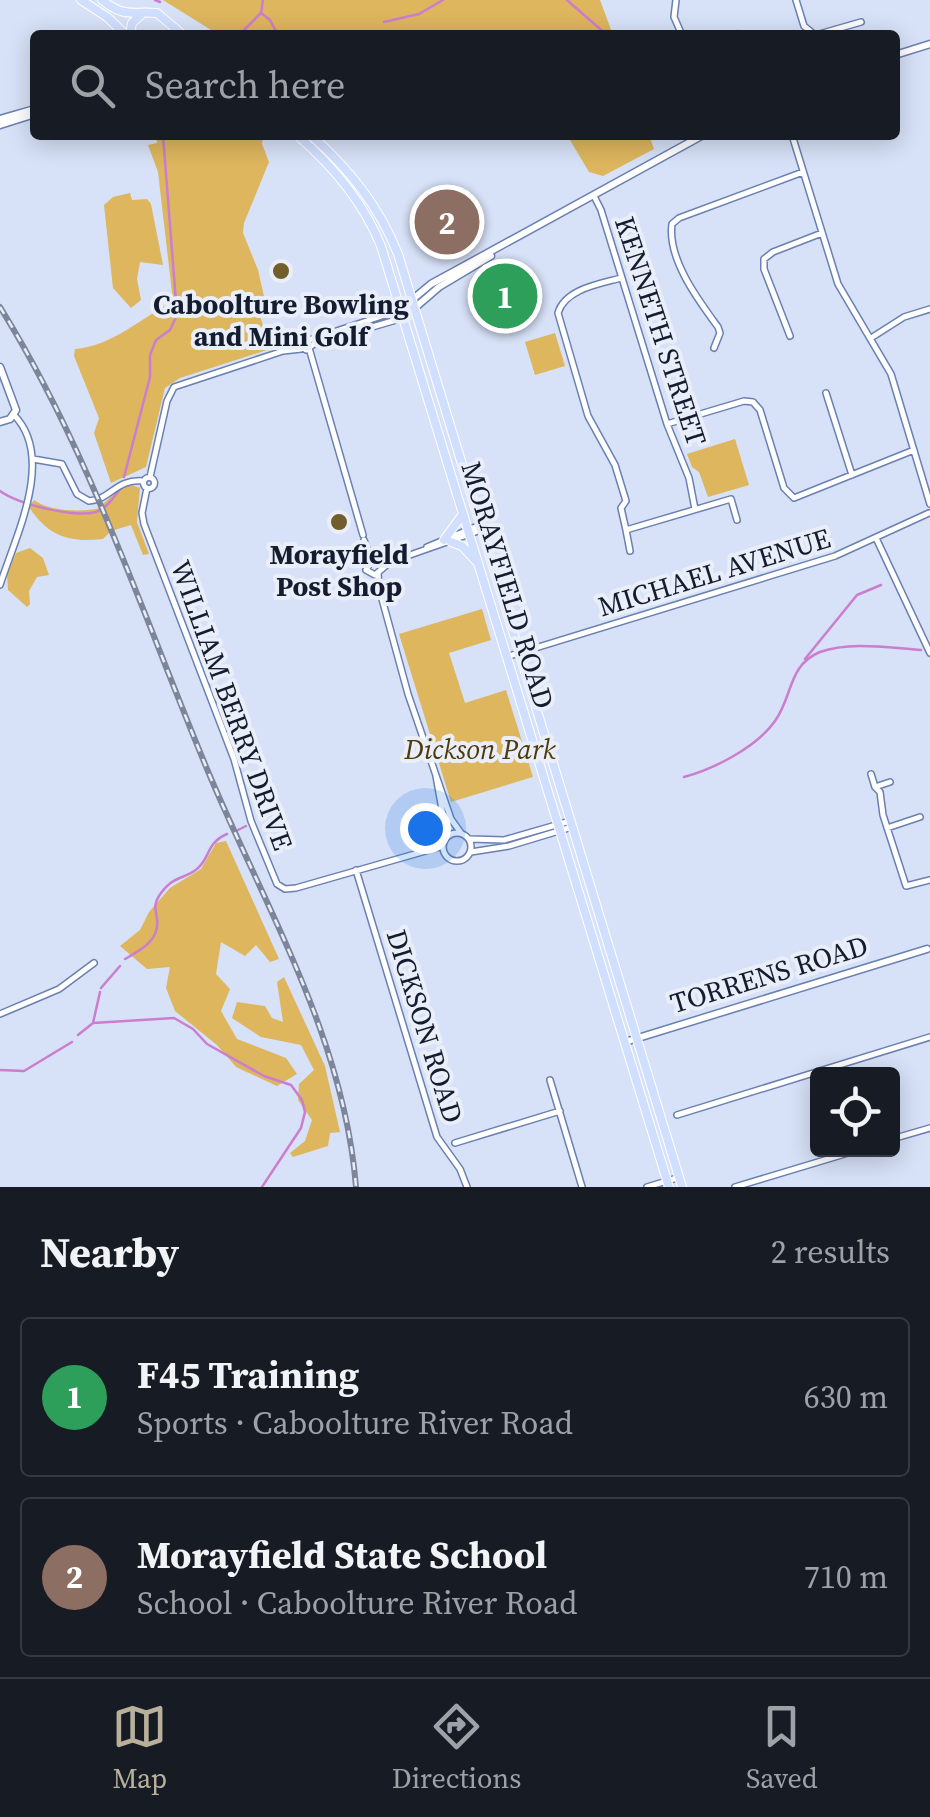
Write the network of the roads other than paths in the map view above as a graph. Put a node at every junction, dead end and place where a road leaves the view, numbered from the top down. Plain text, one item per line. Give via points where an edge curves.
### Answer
1 (80, 0) edge
2 (102, 0) edge
3 (676, 0) edge
4 (796, 0) edge
5 (142, 14) junction
6 (170, 22) junction
7 (861, 22) dead end
8 (122, 30) edge
9 (130, 30) edge
10 (171, 30) edge
11 (179, 30) edge
12 (680, 30) edge
13 (809, 30) edge
14 (833, 30) edge
15 (930, 44) edge
16 (900, 53) edge
17 (30, 113) edge
18 (0, 122) edge
19 (302, 140) edge
20 (316, 140) edge
21 (694, 140) edge
22 (793, 140) edge
23 (803, 172) junction
24 (594, 196) junction
25 (822, 234) junction
26 (499, 249) junction
27 (621, 278) junction
28 (412, 300) junction
29 (930, 309) edge
30 (415, 310) junction
31 (402, 314) junction
32 (790, 336) dead end
33 (871, 338) junction
34 (305, 346) junction
35 (714, 348) dead end
36 (0, 367) edge
37 (826, 393) dead end
38 (14, 415) junction
39 (0, 422) edge
40 (667, 424) junction
41 (914, 450) junction
42 (33, 459) junction
43 (852, 476) junction
44 (147, 482) junction
45 (930, 505) edge
46 (695, 509) junction
47 (463, 514) junction
48 (929, 514) edge
49 (737, 520) dead end
50 (480, 527) junction
51 (626, 530) junction
52 (469, 532) junction
53 (876, 538) junction
54 (447, 541) junction
55 (630, 550) dead end
56 (478, 563) junction
57 (375, 568) junction
58 (0, 585) edge
59 (518, 653) junction
60 (930, 653) edge
61 (506, 657) junction
62 (436, 773) junction
63 (871, 774) dead end
64 (890, 782) dead end
65 (875, 787) junction
66 (920, 818) dead end
67 (571, 824) junction
68 (558, 828) junction
69 (887, 828) junction
70 (461, 833) junction
71 (446, 837) junction
72 (470, 839) junction
73 (443, 846) junction
74 (471, 852) junction
75 (356, 870) junction
76 (930, 880) edge
77 (929, 948) edge
78 (94, 963) dead end
79 (0, 1014) edge
80 (930, 1037) edge
81 (636, 1039) junction
82 (624, 1042) junction
83 (550, 1080) dead end
84 (560, 1111) junction
85 (677, 1115) dead end
86 (930, 1128) edge
87 (900, 1137) edge
88 (455, 1143) dead end
89 (835, 1157) edge
90 (681, 1182) edge
91 (668, 1184) edge
92 (581, 1186) edge
93 (467, 1187) edge
94 (571, 1187) edge
95 (647, 1187) edge
96 (735, 1187) edge

1 - 8 main road
2 - 5 main road via 120,12
3 - 12 street
4 - 13 street
5 - 6 main road via 157,13
5 - 9 main road
6 - 10 main road
6 - 11 main road
7 - 14 street
15 - 16 main road
17 - 18 main road
19 - 31 main road, MORAYFIELD ROAD via 343,180 368,218
20 - 28 main road, MORAYFIELD ROAD via 375,207
21 - 24 main road
22 - 23 street
23 - 25 street
23 - 35 street via 672,224 686,283 718,328
24 - 26 main road
24 - 27 street, KENNETH STREET
25 - 32 street via 764,259
25 - 33 street via 838,284
26 - 28 main road
26 - 30 main road
27 - 40 street, KENNETH STREET
27 - 51 street via 576,292 558,313 588,416 615,465
28 - 30 main road, MORAYFIELD ROAD
28 - 31 main road
29 - 33 street
30 - 31 main road
30 - 50 main road, MORAYFIELD ROAD
31 - 34 street, WILLIAM BERRY DRIVE
31 - 47 main road, MORAYFIELD ROAD
33 - 41 street via 891,374
34 - 44 street, WILLIAM BERRY DRIVE via 174,388
34 - 57 street
36 - 38 main road
37 - 43 street
38 - 39 main road
38 - 42 street via 26,428
40 - 43 street via 752,402 789,496
40 - 46 street, KENNETH STREET
41 - 43 street
41 - 45 street
42 - 44 street via 62,464 89,501 122,483
42 - 58 street
44 - 75 street, WILLIAM BERRY DRIVE via 144,524 274,878 292,889
45 - 48 street
46 - 49 street via 731,499
46 - 51 street
47 - 52 main road, MORAYFIELD ROAD
47 - 54 main road
48 - 53 street, MICHAEL AVENUE
50 - 52 street
50 - 59 main road, MORAYFIELD ROAD
51 - 55 street
52 - 54 street
52 - 56 main road, MORAYFIELD ROAD
53 - 59 street, MICHAEL AVENUE
53 - 60 street
54 - 56 main road
54 - 57 street
56 - 61 main road, MORAYFIELD ROAD
57 - 62 street
59 - 61 street, MICHAEL AVENUE
59 - 67 main road, MORAYFIELD ROAD
61 - 68 main road, MORAYFIELD ROAD
62 - 70 street
62 - 71 street
63 - 65 street
64 - 65 street
65 - 69 street
66 - 69 street
67 - 68 street
67 - 81 main road, MORAYFIELD ROAD
68 - 72 street via 508,840
68 - 74 street
68 - 82 main road, MORAYFIELD ROAD
69 - 76 street via 906,886
70 - 71 street
70 - 72 street
71 - 73 street
72 - 74 street
73 - 74 street via 456,861
73 - 75 street, WILLIAM BERRY DRIVE
75 - 93 street, DICKSON ROAD via 437,1136
77 - 81 main road, TORRENS ROAD
78 - 79 street via 59,989
80 - 85 street
81 - 82 main road, TORRENS ROAD
81 - 90 main road, MORAYFIELD ROAD
82 - 91 main road, MORAYFIELD ROAD
83 - 84 street
84 - 88 street
84 - 92 street
86 - 87 street
89 - 96 street
90 - 91 street
91 - 95 street
92 - 94 street

